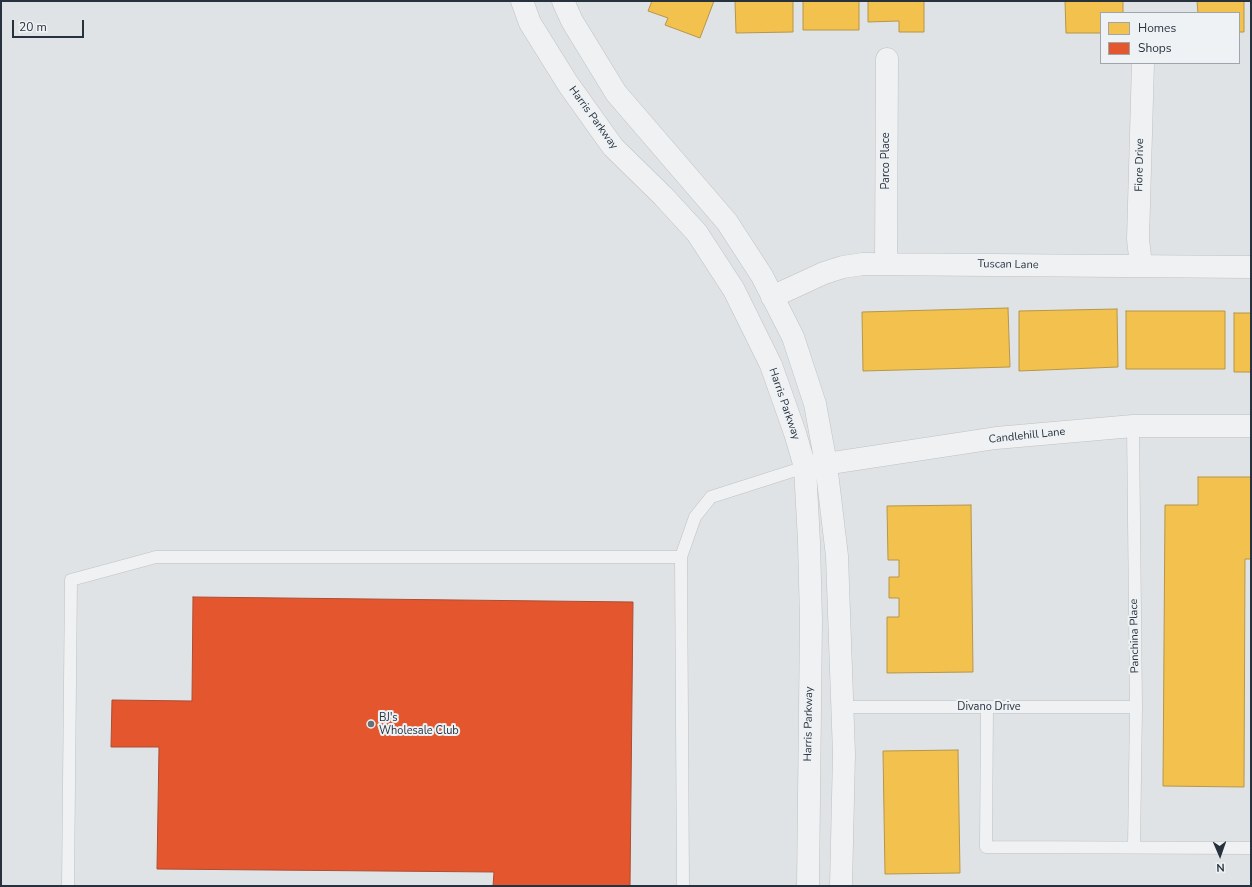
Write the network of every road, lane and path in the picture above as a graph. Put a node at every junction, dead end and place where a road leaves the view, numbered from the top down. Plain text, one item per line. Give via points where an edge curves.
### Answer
1 (522, 1) edge
2 (563, 1) edge
3 (886, 59) dead end
4 (1143, 64) edge
5 (886, 264) junction
6 (1141, 266) junction
7 (1251, 267) edge
8 (772, 297) junction
9 (1133, 426) junction
10 (1251, 426) edge
11 (826, 464) junction
12 (805, 468) junction
13 (681, 558) junction
14 (842, 707) junction
15 (987, 707) junction
16 (1136, 707) junction
17 (1134, 847) junction
18 (1251, 848) edge
19 (68, 886) edge
20 (683, 886) edge
21 (808, 886) edge
22 (841, 886) edge

1 - 12 street, Harris Parkway via 530,23 568,84 613,147 697,232 734,290 771,365
2 - 8 street via 572,21 616,93 727,222 762,276
3 - 5 street, Parco Place
4 - 6 street, Fiore Drive via 1138,239
5 - 6 street, Tuscan Lane
5 - 8 street, Tuscan Lane via 843,267
6 - 7 street, Tuscan Lane
8 - 11 street via 795,345 814,404
9 - 10 street, Candlehill Lane
9 - 11 street, Candlehill Lane via 996,438
9 - 16 lane, Panchina Place
11 - 12 street, Candlehill Lane
11 - 14 street via 837,556
12 - 13 lane via 711,497 695,517
12 - 21 street, Harris Parkway via 810,620
13 - 19 lane via 156,557 71,580
13 - 20 lane
14 - 15 lane, Divano Drive
14 - 22 street via 844,754
15 - 16 lane, Divano Drive
15 - 17 lane via 986,847
16 - 17 lane, Panchina Place
17 - 18 lane

